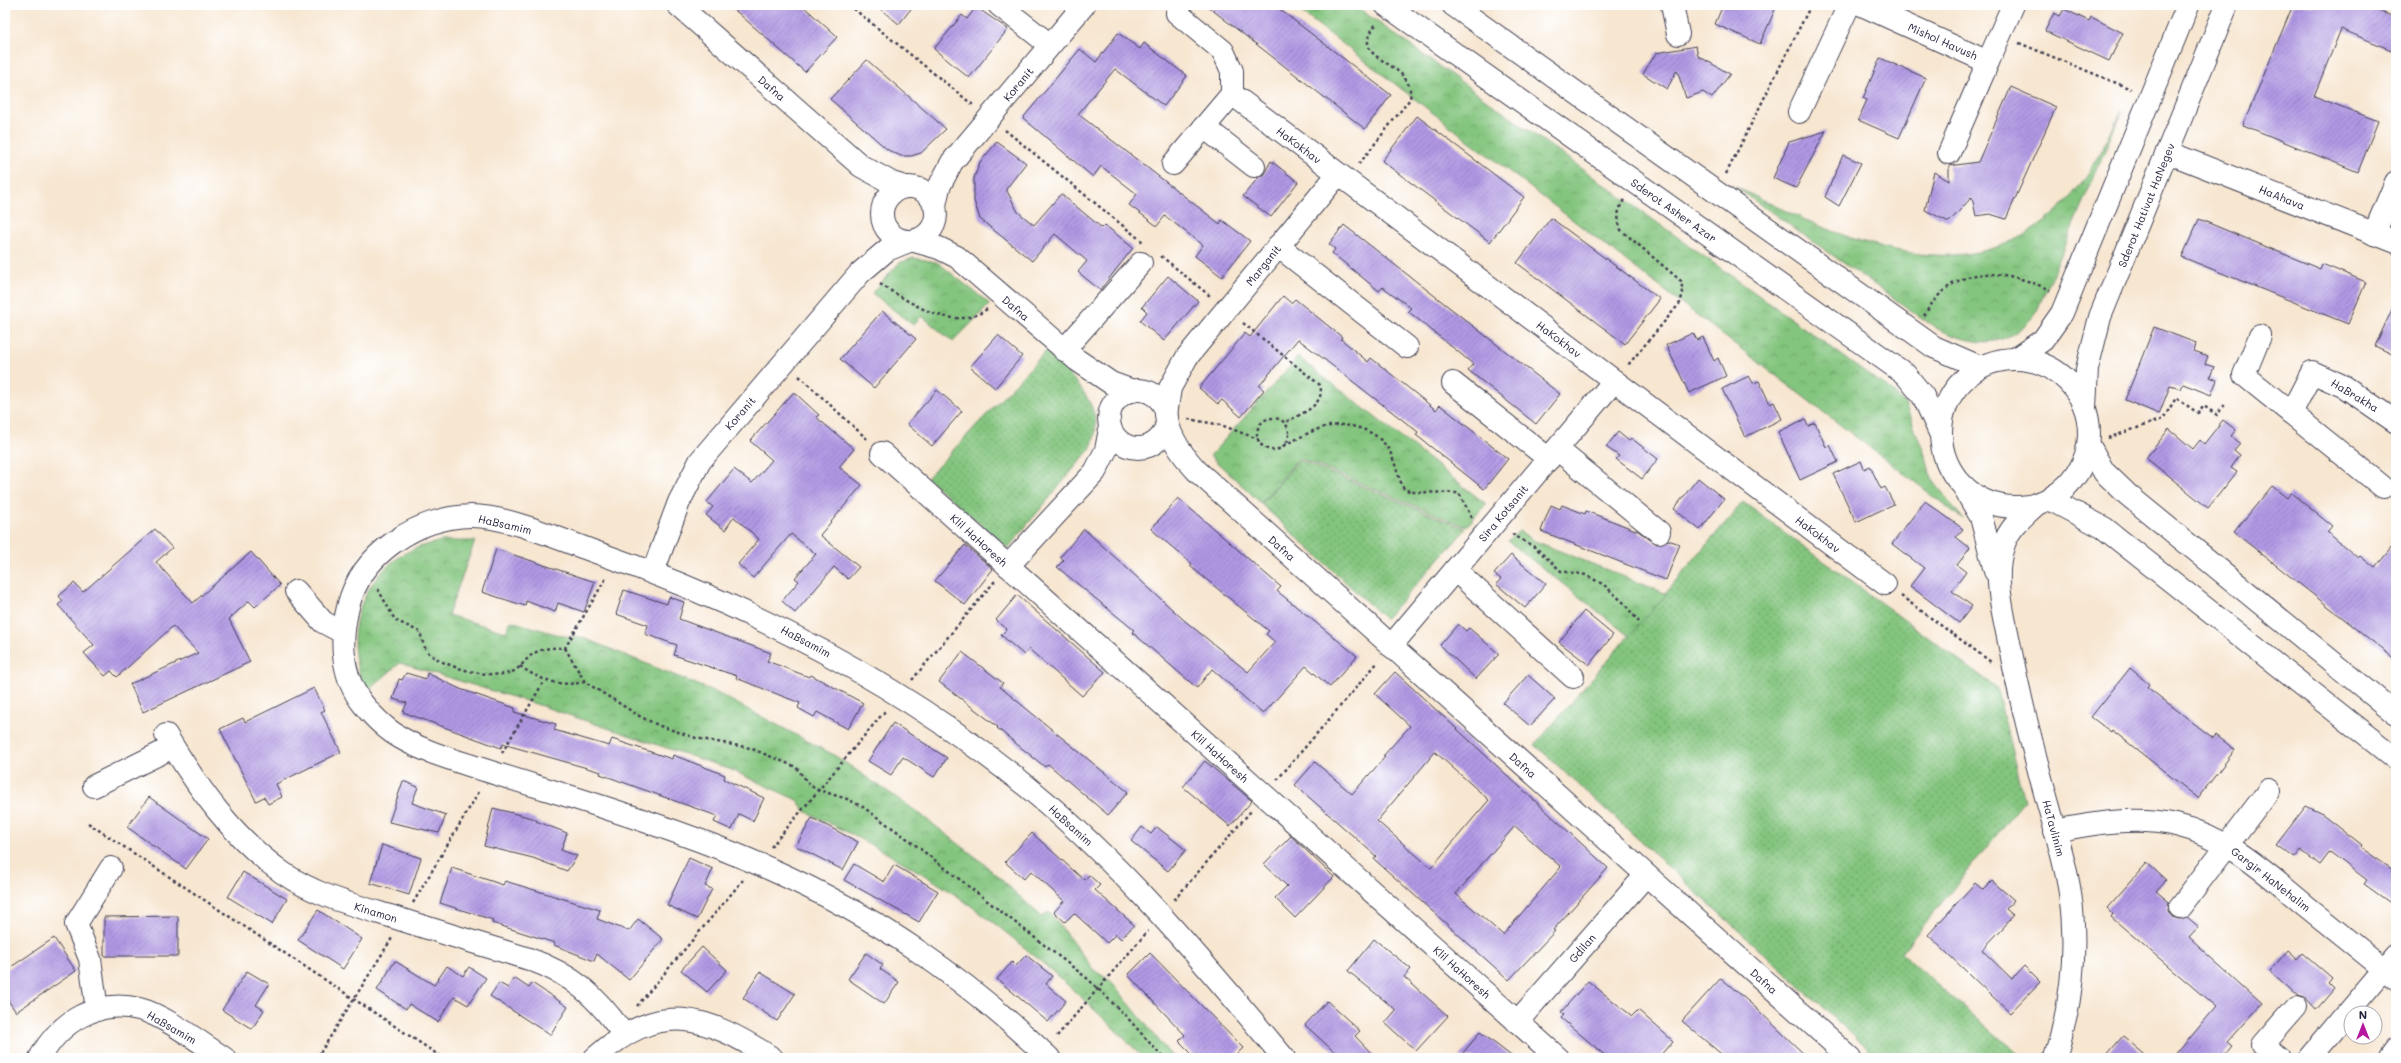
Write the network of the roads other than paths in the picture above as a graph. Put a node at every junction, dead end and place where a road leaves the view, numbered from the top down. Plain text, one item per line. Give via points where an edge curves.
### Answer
1 (998, 5) edge
2 (1084, 5) edge
3 (1453, 5) edge
4 (1672, 5) edge
5 (1850, 5) edge
6 (1862, 5) edge
7 (2013, 5) edge
8 (2188, 5) edge
9 (2227, 5) edge
10 (680, 6) edge
11 (1387, 6) edge
12 (1177, 13) dead end
13 (1678, 34) dead end
14 (1050, 45) junction
15 (1988, 62) junction
16 (1232, 94) junction
17 (1799, 112) dead end
18 (1204, 127) junction
19 (2167, 152) junction
20 (1949, 153) dead end
21 (952, 162) junction
22 (1173, 164) dead end
23 (861, 166) junction
24 (1254, 166) dead end
25 (1342, 177) junction
26 (2396, 182) edge
27 (908, 187) junction
28 (936, 210) junction
29 (882, 212) junction
30 (2374, 234) junction
31 (911, 241) junction
32 (2396, 242) edge
33 (1278, 246) junction
34 (1150, 255) road end
35 (960, 260) junction
36 (860, 273) junction
37 (2260, 336) dead end
38 (1407, 348) dead end
39 (1067, 353) junction
40 (1188, 357) junction
41 (2015, 359) junction
42 (1980, 367) junction
43 (1614, 381) junction
44 (1453, 383) dead end
45 (1135, 391) junction
46 (2086, 410) junction
47 (2291, 413) junction
48 (1166, 417) junction
49 (1110, 422) junction
50 (2396, 422) edge
51 (1940, 433) junction
52 (2088, 445) junction
53 (1144, 447) junction
54 (882, 453) road end
55 (1553, 454) junction
56 (1197, 471) junction
57 (1095, 472) junction
58 (1962, 485) junction
59 (2383, 487) dead end
60 (2044, 501) junction
61 (1659, 532) dead end
62 (1008, 566) junction
63 (1455, 570) junction
64 (654, 572) junction
65 (1885, 584) road end
66 (296, 591) dead end
67 (2002, 600) junction
68 (342, 632) junction
69 (1392, 646) junction
70 (1572, 677) dead end
71 (2396, 714) edge
72 (2396, 759) edge
73 (94, 786) dead end
74 (2269, 790) dead end
75 (2055, 831) junction
76 (2227, 845) junction
77 (111, 868) dead end
78 (1646, 875) junction
79 (2180, 907) dead end
80 (2392, 968) edge
81 (2296, 1007) dead end
82 (97, 1010) junction
83 (1517, 1022) junction
84 (632, 1031) junction
85 (2396, 1050) edge
86 (1046, 1055) edge
87 (40, 1058) edge
88 (224, 1058) edge
89 (595, 1058) edge
90 (772, 1058) edge
91 (1284, 1058) edge
92 (1558, 1058) edge
93 (1850, 1058) edge
94 (2055, 1058) edge
95 (2279, 1058) edge
96 (2309, 1058) edge
97 (2390, 1058) edge

1 - 14 street
2 - 14 street, Koranit
3 - 42 street via 1915,334 1940,351
4 - 13 street
5 - 17 street
6 - 15 street, Mishol Havush
7 - 15 street, Mishol Havush
8 - 41 street via 2062,313 2048,335 2034,348
9 - 19 street, Sderot Hativat HaNegev
10 - 23 street, Dafna
11 - 51 street, Sderot Asher Azar via 1905,374 1923,396
12 - 16 street via 1223,51 1232,71
14 - 21 street, Koranit
15 - 20 street
16 - 18 street
16 - 25 street, HaKokhav
18 - 22 street
18 - 24 street
19 - 30 street, HaAhava
19 - 46 street, Sderot Hativat HaNegev via 2096,328 2087,369 2084,399
21 - 27 street, Koranit via 935,176
21 - 28 street, Koranit via 939,187
23 - 27 street, Dafna via 892,183
23 - 29 street, Dafna via 875,187
25 - 33 street, Marganit
25 - 43 street, HaKokhav
26 - 30 street
27 - 28 street via 925,192
27 - 29 street via 890,195
28 - 31 street via 931,230 922,238
28 - 35 street, Dafna via 946,242
29 - 31 street via 883,222 890,233 901,240
29 - 36 street, Koranit via 876,240
30 - 32 street, HaAhava
31 - 35 street, Dafna via 944,250
31 - 36 street, Koranit via 887,250
33 - 38 street
33 - 40 street, Marganit
34 - 39 street
35 - 39 street, Dafna
36 - 64 street, Koranit via 700,461 678,502
37 - 47 street via 2244,375
39 - 45 street, Dafna via 1105,380 1123,389
39 - 49 street, Dafna via 1096,385
40 - 45 street, Marganit via 1161,380
40 - 48 street, Marganit via 1170,388
41 - 42 street
41 - 46 street via 2038,362 2059,373 2075,389
42 - 51 street via 1962,380 1948,399
43 - 55 street, Sira Kotsanit
43 - 65 street, HaKokhav
44 - 55 street
45 - 48 street via 1147,392 1158,399
45 - 49 street via 1117,399
46 - 52 street, HaTavlinim via 2089,427
47 - 50 street, HaBrakha via 2312,372 2345,387
47 - 59 street
48 - 53 street via 1164,433
48 - 56 street, Dafna via 1179,449
49 - 53 street via 1120,443
49 - 57 street via 1106,450
51 - 58 street via 1948,467
52 - 60 street, HaTavlinim via 2075,477 2068,485
52 - 71 street via 2104,472 2128,495
53 - 56 street, Dafna
53 - 57 street via 1120,455
54 - 62 street, Klil HaHoresh
55 - 61 street
55 - 63 street, Sira Kotsanit
56 - 69 street, Dafna
57 - 62 street
58 - 60 street via 1980,499 2003,506 2027,506
58 - 67 street, HaTavlinim via 1981,517
60 - 67 street, HaTavlinim via 2017,522 2004,545 1999,574
60 - 72 street via 2104,528
62 - 83 street, Klil HaHoresh
63 - 69 street, Sira Kotsanit
63 - 70 street
64 - 68 street, HaBsamim via 520,526 474,516 433,522 397,538 369,564 350,596
64 - 91 street, HaBsamim via 785,630 956,733 1028,788 1097,848 1162,914
66 - 68 street via 323,622
67 - 75 street, HaTavlinim via 2022,702
68 - 86 street, HaBsamim via 345,668 362,703 394,733 442,756 658,825 757,863 817,891 863,915 919,950 969,986
69 - 78 street, Dafna
73 - 84 street, Kinamon via 170,741 213,806 230,826 265,860 291,878 324,895 557,970 588,992
74 - 76 street
75 - 76 street, Gargir HaNehalim via 2116,822 2156,822 2195,830
75 - 94 street, HaTavlinim via 2070,893 2073,937 2068,1010
76 - 79 street
76 - 80 street, Gargir HaNehalim
77 - 82 street via 76,924 90,959
78 - 83 street, Gdilan
78 - 93 street, Dafna
80 - 96 street
81 - 95 street via 2263,1046
82 - 87 street, HaBsamim via 88,1012 66,1025 48,1043
82 - 88 street, HaBsamim via 113,1006 140,1009 167,1022
83 - 92 street, Klil HaHoresh
84 - 89 street
84 - 90 street via 668,1020 704,1023 729,1032
85 - 97 street

